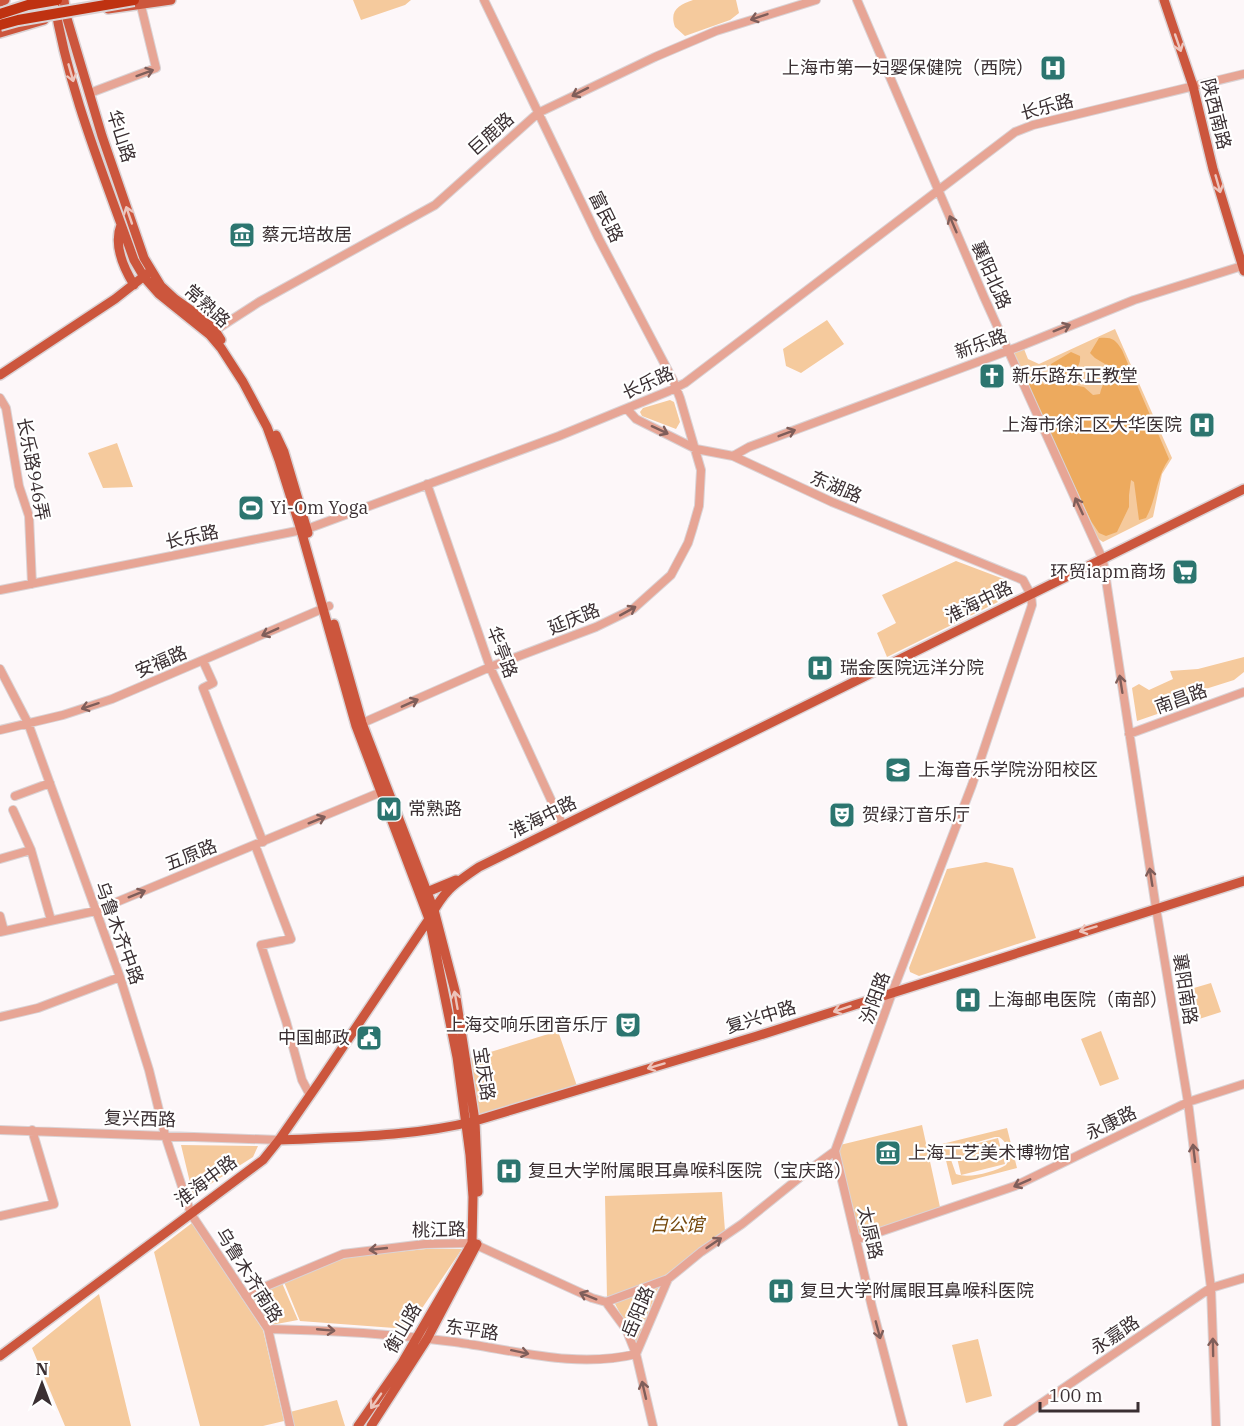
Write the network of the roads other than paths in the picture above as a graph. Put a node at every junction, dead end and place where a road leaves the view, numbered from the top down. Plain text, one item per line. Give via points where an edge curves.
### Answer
1 (5, 0) edge
2 (56, 0) edge
3 (64, 0) edge
4 (171, 0) edge
5 (484, 0) edge
6 (816, 0) edge
7 (858, 0) edge
8 (1164, 0) edge
9 (0, 2) edge
10 (137, 3) edge
11 (0, 14) edge
12 (61, 16) junction
13 (0, 26) edge
14 (0, 33) edge
15 (1244, 74) edge
16 (1193, 86) junction
17 (90, 93) junction
18 (538, 113) junction
19 (938, 189) junction
20 (121, 225) junction
21 (1243, 268) edge
22 (151, 269) junction
23 (144, 276) junction
24 (134, 285) junction
25 (212, 332) junction
26 (1008, 350) junction
27 (225, 354) junction
28 (0, 375) edge
29 (676, 388) junction
30 (0, 398) edge
31 (627, 409) junction
32 (696, 449) junction
33 (733, 456) junction
34 (427, 484) junction
35 (1244, 489) edge
36 (304, 529) junction
37 (1103, 560) junction
38 (32, 584) junction
39 (0, 590) edge
40 (1031, 595) junction
41 (326, 607) junction
42 (203, 661) junction
43 (490, 667) junction
44 (0, 669) edge
45 (1244, 692) edge
46 (28, 723) junction
47 (359, 725) junction
48 (0, 730) edge
49 (1129, 734) junction
50 (50, 783) junction
51 (385, 791) junction
52 (15, 796) dead end
53 (13, 810) dead end
54 (563, 826) junction
55 (259, 844) junction
56 (31, 850) junction
57 (0, 859) edge
58 (466, 875) junction
59 (1244, 881) edge
60 (427, 892) junction
61 (1156, 908) junction
62 (434, 910) junction
63 (95, 911) junction
64 (0, 916) edge
65 (429, 919) junction
66 (51, 920) junction
67 (2, 932) edge
68 (120, 977) junction
69 (892, 993) junction
70 (0, 1017) edge
71 (1244, 1083) edge
72 (310, 1095) junction
73 (1188, 1102) junction
74 (470, 1122) junction
75 (0, 1130) edge
76 (32, 1130) junction
77 (165, 1135) junction
78 (279, 1140) junction
79 (835, 1151) junction
80 (191, 1214) junction
81 (0, 1216) edge
82 (856, 1240) junction
83 (475, 1245) junction
84 (1244, 1278) edge
85 (668, 1279) junction
86 (1211, 1288) junction
87 (244, 1295) junction
88 (606, 1302) junction
89 (268, 1329) junction
90 (422, 1338) junction
91 (636, 1354) junction
92 (0, 1356) edge
93 (290, 1426) edge
94 (358, 1426) edge
95 (371, 1426) edge
96 (653, 1426) edge
97 (903, 1426) edge
98 (1008, 1426) edge
99 (1216, 1426) edge

1 - 9 main road
2 - 11 highway, bridge
2 - 12 main road, 华山路
3 - 12 main road, 华山路
4 - 10 main road
5 - 18 street, 富民路
6 -> 18 street, 巨鹿路 via 716,31
7 - 19 street, 襄阳北路
8 -> 16 main road, 陕西南路
10 - 12 main road
10 - 13 highway, bridge
17 -> 10 street via 156,69
12 - 14 main road
12 - 17 main road, 华山路
12 -> 20 main road, 华山路 via 90,140
15 - 16 street, 长乐路
16 - 19 street, 长乐路 via 1015,132
16 -> 21 main road, 陕西南路
22 -> 17 main road, 华山路
18 - 25 street, 巨鹿路 via 435,205
18 - 29 street, 富民路
26 -> 19 street, 襄阳北路
19 - 29 street, 长乐路
20 - 23 main road, 华山路
20 - 24 main road via 117,237 123,264
26 -> 21 street, 新乐路 via 1134,300
22 - 23 main road
22 - 25 main road, 常熟路 via 161,286
23 - 24 main road
23 - 25 main road, 常熟路 via 159,294
23 - 27 main road, 常熟路 via 144,284 157,298
24 - 28 main road
25 - 27 main road, 常熟路
25 - 36 main road, 常熟路 via 240,367 266,412 284,453
33 -> 26 street, 新乐路
37 -> 26 street, 襄阳北路
27 - 36 main road, 常熟路 via 267,426
29 - 31 street, 长乐路
29 - 32 street, 富民路
30 - 38 street, 长乐路946弄 via 6,408 19,486 29,516
31 -> 32 street, 东湖路 via 636,419
31 - 34 street, 长乐路
32 - 33 street, 东湖路
43 -> 32 street, 延庆路 via 633,609 667,580 688,543 699,506 701,470
33 - 40 street, 东湖路 via 832,502 1023,579
34 - 36 street, 长乐路
34 - 43 street, 华亭路
35 - 37 main road, 淮海中路
36 - 38 street, 长乐路
36 - 41 main road, 常熟路
37 - 40 main road, 淮海中路
49 -> 37 street, 襄阳南路
38 - 39 street, 长乐路
40 - 54 main road, 淮海中路
40 - 69 street, 汾阳路 via 1032,605 972,785
41 -> 42 street, 安福路
41 - 47 main road, 常熟路
42 -> 46 street, 安福路 via 112,699
42 - 55 street via 213,683 202,688
47 -> 43 street, 延庆路
43 - 54 street, 华亭路
44 - 46 street, 乌鲁木齐中路
45 - 49 street, 南昌路
46 - 48 street, 安福路
46 - 50 street, 乌鲁木齐中路
47 - 51 main road, 常熟路
61 -> 49 street, 襄阳南路
50 - 52 street
50 - 63 street, 乌鲁木齐中路
55 -> 51 street, 五原路
51 - 60 main road, 常熟路
51 - 65 main road, 常熟路
53 - 56 street
54 - 58 main road, 淮海中路
63 -> 55 street, 五原路
55 - 72 street via 291,939 261,945
56 - 57 street
56 - 66 street
58 - 60 main road
58 - 62 main road, 淮海中路 via 441,897
59 - 61 main road, 复兴中路
60 - 62 main road, 常熟路
61 -> 69 main road, 复兴中路
61 - 73 street, 襄阳南路
62 - 65 main road, 淮海中路
74 -> 62 main road, 宝庆路 via 454,991
63 - 66 street, 五原路
63 - 68 street, 乌鲁木齐中路
64 - 67 street
65 - 72 main road, 淮海中路
65 - 74 main road, 宝庆路
66 - 67 street, 五原路
68 - 70 street via 38,1008
68 - 77 street, 乌鲁木齐中路
69 -> 74 main road, 复兴中路
69 - 79 street, 汾阳路
71 - 73 street, 永康路
72 - 78 main road, 淮海中路
73 -> 82 street, 永康路 via 1015,1186
86 -> 73 street, 襄阳南路
74 - 78 main road, 复兴中路 via 449,1128
74 - 83 main road, 宝庆路
75 - 76 street, 复兴西路
76 - 77 street, 复兴西路
76 - 81 street via 54,1204
77 - 78 street, 复兴西路
77 - 80 street, 乌鲁木齐中路
78 - 80 main road, 淮海中路 via 263,1160
79 - 82 street, 太原路
85 -> 79 street
80 - 87 street, 乌鲁木齐南路
80 - 92 main road, 淮海中路
82 -> 97 street, 太原路
83 -> 87 street, 桃江路 via 425,1244 343,1254
88 -> 83 street, 桃江路
83 - 90 main road, 衡山路 via 429,1314
84 - 86 street, 永嘉路
85 - 88 street
85 - 91 street, 岳阳路
86 - 98 street, 永嘉路
99 -> 86 street, 襄阳南路
87 - 89 street, 乌鲁木齐南路
88 - 91 street via 626,1329
89 -> 90 street, 东平路
89 - 93 street, 乌鲁木齐南路
90 -> 91 street, 东平路 via 551,1359 618,1359
90 -> 94 main road, 衡山路
90 - 95 main road, 衡山路
96 -> 91 street, 岳阳路

